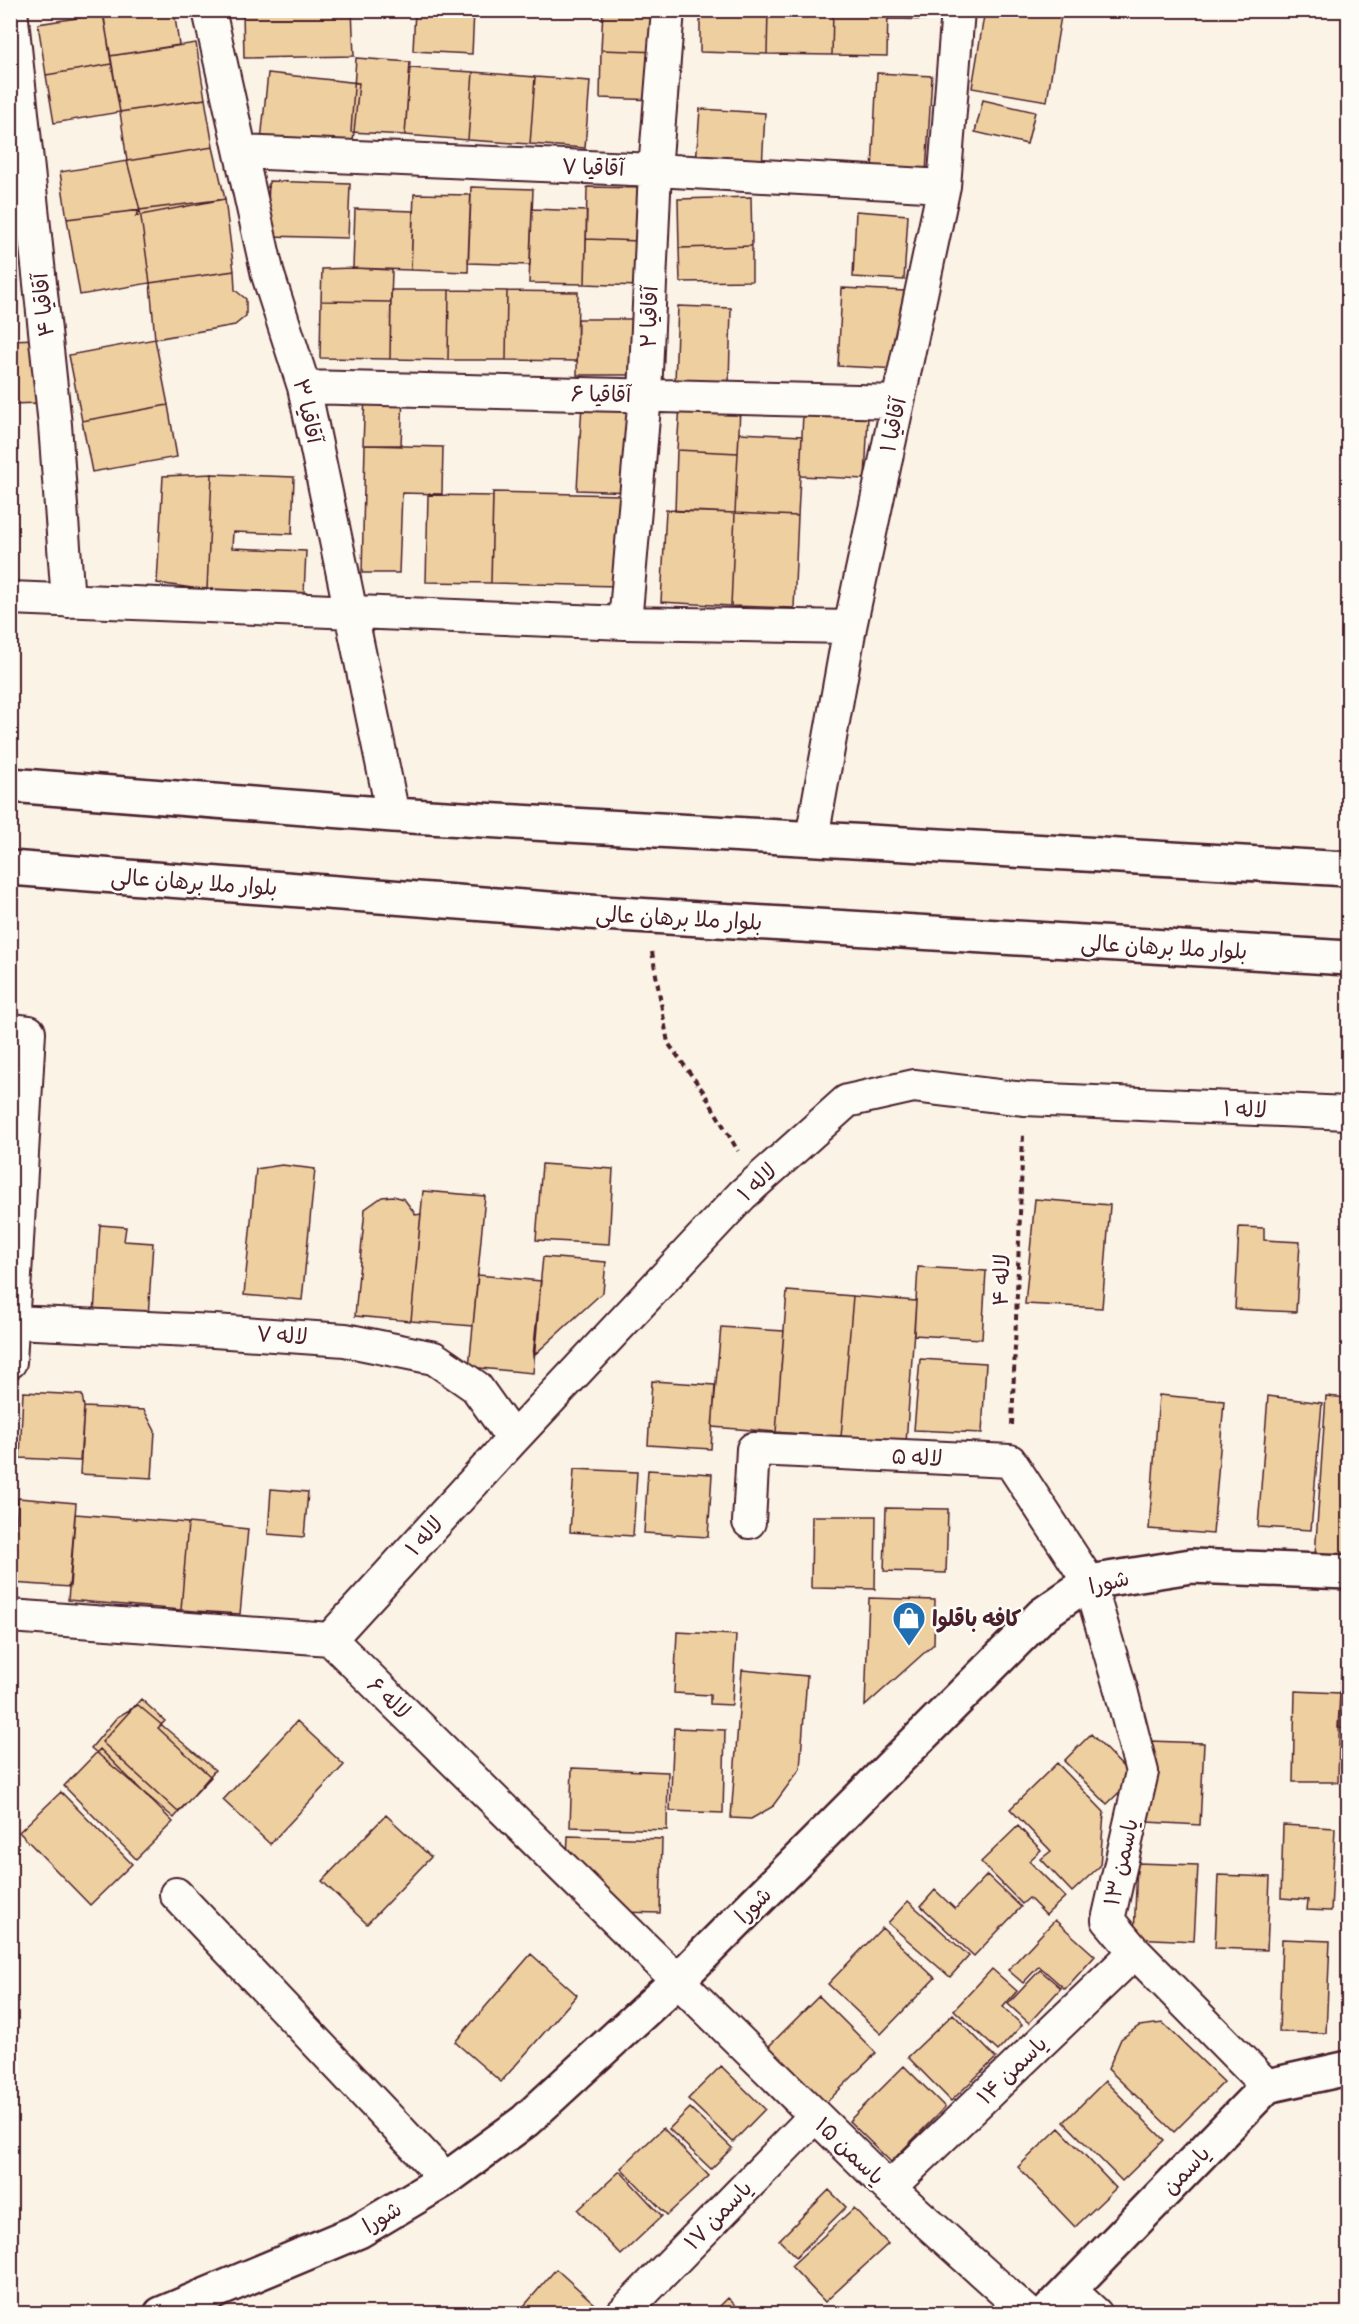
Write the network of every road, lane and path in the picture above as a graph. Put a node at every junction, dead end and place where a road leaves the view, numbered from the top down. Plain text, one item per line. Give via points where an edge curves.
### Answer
1 (11, 10) edge
2 (209, 10) edge
3 (668, 10) edge
4 (958, 10) edge
5 (241, 152) junction
6 (655, 170) junction
7 (944, 186) junction
8 (304, 387) junction
9 (645, 395) junction
10 (898, 402) junction
11 (10, 598) edge
12 (68, 601) junction
13 (351, 612) junction
14 (625, 623) junction
15 (850, 627) junction
16 (10, 785) edge
17 (393, 814) junction
18 (812, 838) junction
19 (10, 867) edge
20 (1348, 869) edge
21 (651, 944) dead end
22 (1348, 958) edge
23 (20, 1031) edge
24 (1025, 1099) junction
25 (1348, 1113) edge
26 (757, 1182) junction
27 (13, 1322) junction
28 (10, 1362) edge
29 (513, 1439) junction
30 (1010, 1461) junction
31 (749, 1522) dead end
32 (1348, 1572) edge
33 (1089, 1582) junction
34 (10, 1616) edge
35 (330, 1639) junction
36 (176, 1894) dead end
37 (1135, 1952) junction
38 (678, 1981) junction
39 (1348, 2068) edge
40 (1267, 2086) junction
41 (814, 2116) junction
42 (446, 2179) junction
43 (889, 2188) junction
44 (1070, 2290) junction
45 (160, 2313) edge
46 (622, 2313) edge
47 (1029, 2313) edge
48 (1046, 2313) edge
49 (1096, 2313) edge

1 - 12 street, آقاقیا ۴ via 56,425
2 - 5 street, آقاقیا ۳
3 - 6 street, آقاقیا ۲
4 - 7 street, آقاقیا ۱
5 - 6 street, آقاقیا ۷
5 - 8 street, آقاقیا ۳ via 268,275
6 - 7 street, آقاقیا ۷
6 - 9 street, آقاقیا ۲
7 - 10 street, آقاقیا ۱
8 - 9 street, آقاقیا ۶
8 - 13 street, آقاقیا ۳
9 - 10 street, آقاقیا ۶
9 - 14 street, آقاقیا ۲
10 - 15 street, آقاقیا ۱
11 - 12 street
12 - 13 street
13 - 14 street
13 - 17 street, آقاقیا ۳
14 - 15 street
15 - 18 street, آقاقیا ۱
16 - 17 main road
17 - 18 main road
18 - 20 main road
19 - 22 main road, بلوار ملا برهان عالی via 602,913
21 - 26 path via 668,1043 703,1091
23 - 27 street
24 - 25 street, لاله ۱
24 - 26 street, لاله ۱ via 914,1086 847,1101
24 - 30 path, لاله ۴
26 - 29 street, لاله ۱
27 - 28 street
27 - 29 street, لاله ۷ via 345,1340 434,1358 476,1387
29 - 35 street, لاله ۱
30 - 31 street, لاله ۵ via 753,1449
30 - 33 street
32 - 33 main road, شورا via 1191,1566
33 - 37 street, یاسمن ۱۳ via 1142,1772 1108,1920
33 - 38 main road, شورا via 1044,1614
34 - 35 street
35 - 38 street, لاله ۶
36 - 42 street
37 - 40 street, یاسمن ۱۳
37 - 43 street, یاسمن ۱۴
38 - 41 street, یاسمن ۱۵
38 - 42 main road, شورا via 525,2121
39 - 40 main road
40 - 44 main road, یاسمن
41 - 43 street, یاسمن ۱۵
41 - 46 street, یاسمن ۱۷
42 - 45 main road, شورا via 359,2231
43 - 47 street, یاسمن ۱۵
44 - 48 main road, یاسمن
44 - 49 street

